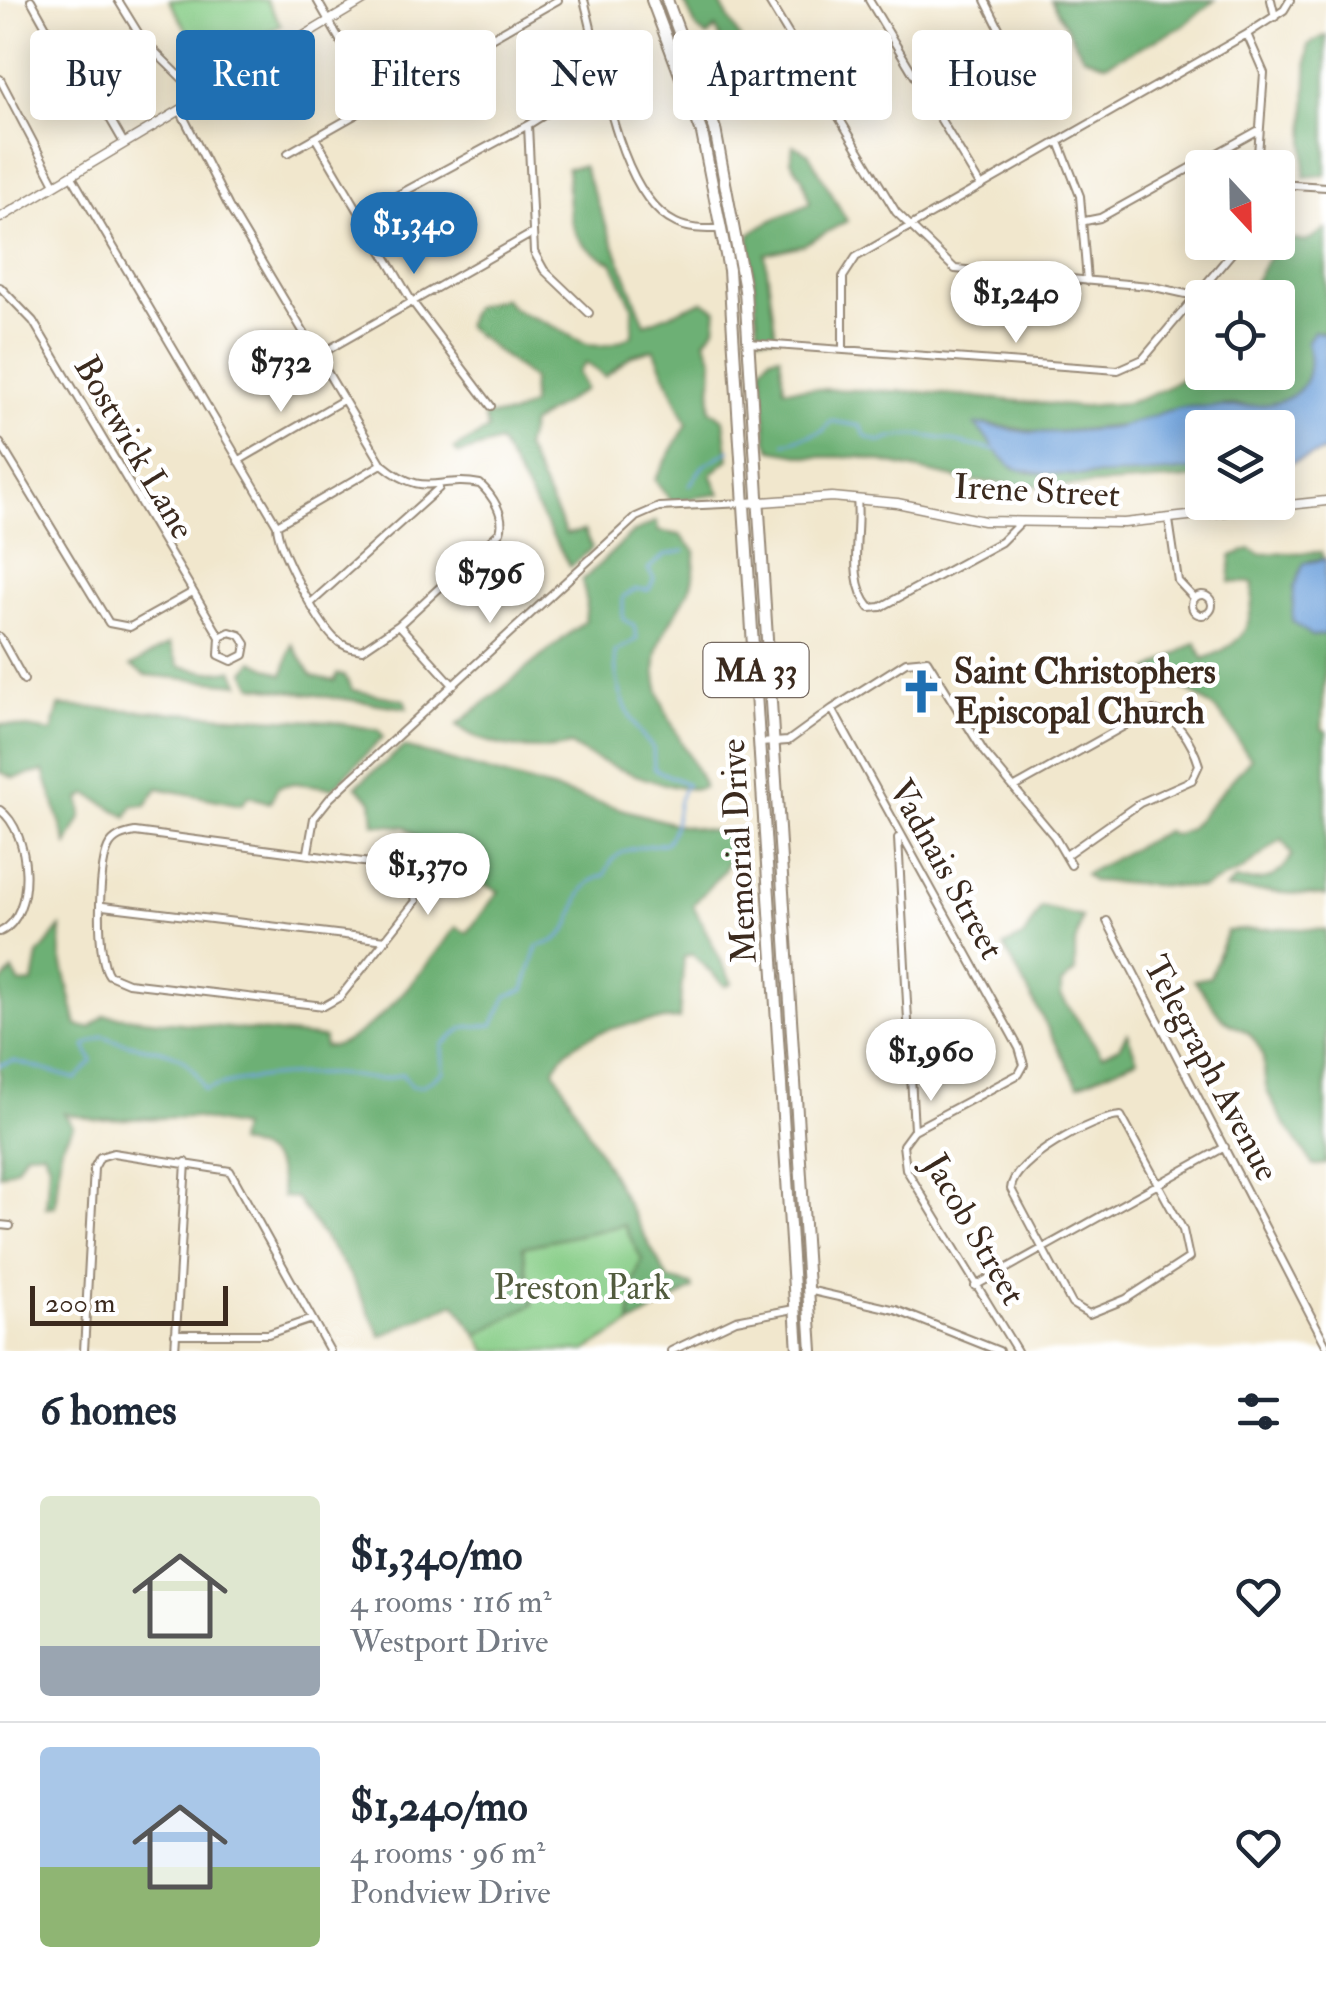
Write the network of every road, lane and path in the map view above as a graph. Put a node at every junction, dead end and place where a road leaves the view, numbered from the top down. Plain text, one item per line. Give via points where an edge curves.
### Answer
1 (31, 0) edge
2 (118, 0) edge
3 (317, 0) edge
4 (364, 0) edge
5 (558, 0) edge
6 (584, 0) edge
7 (652, 0) edge
8 (666, 0) edge
9 (768, 0) edge
10 (868, 0) edge
11 (985, 0) edge
12 (1271, 0) edge
13 (1290, 0) edge
14 (1275, 16) junction
15 (329, 20) junction
16 (313, 30) edge
17 (335, 30) edge
18 (592, 30) edge
19 (1000, 30) edge
20 (1248, 34) junction
21 (496, 35) edge
22 (912, 71) edge
23 (176, 72) edge
24 (0, 79) edge
25 (176, 112) edge
26 (185, 120) edge
27 (348, 120) edge
28 (534, 120) edge
29 (616, 120) edge
30 (942, 120) edge
31 (528, 124) junction
32 (1257, 131) junction
33 (316, 140) junction
34 (1059, 142) junction
35 (124, 143) junction
36 (1257, 150) edge
37 (288, 153) dead end
38 (70, 174) junction
39 (55, 184) junction
40 (980, 185) junction
41 (1295, 185) edge
42 (1326, 187) edge
43 (361, 215) junction
44 (0, 218) edge
45 (1085, 221) junction
46 (910, 225) junction
47 (724, 230) junction
48 (531, 234) junction
49 (1226, 260) edge
50 (1209, 280) edge
51 (1087, 281) junction
52 (0, 286) edge
53 (1185, 295) edge
54 (410, 300) junction
55 (1185, 308) edge
56 (589, 313) dead end
57 (749, 343) junction
58 (843, 349) junction
59 (317, 356) junction
60 (343, 400) junction
61 (491, 406) dead end
62 (0, 444) edge
63 (238, 461) junction
64 (382, 464) junction
65 (440, 487) junction
66 (857, 498) junction
67 (1326, 501) edge
68 (752, 503) junction
69 (1170, 520) junction
70 (1021, 522) junction
71 (276, 525) junction
72 (191, 593) junction
73 (1194, 598) dead end
74 (312, 602) junction
75 (399, 625) junction
76 (0, 637) edge
77 (220, 637) junction
78 (24, 680) dead end
79 (452, 685) junction
80 (832, 709) junction
81 (774, 742) junction
82 (760, 743) junction
83 (1015, 787) junction
84 (0, 810) edge
85 (898, 833) junction
86 (308, 852) junction
87 (1066, 855) junction
88 (1071, 865) dead end
89 (103, 906) junction
90 (1107, 921) dead end
91 (0, 932) edge
92 (386, 940) junction
93 (798, 1120) junction
94 (782, 1124) junction
95 (914, 1130) junction
96 (1225, 1146) junction
97 (186, 1162) junction
98 (1159, 1183) junction
99 (0, 1225) edge
100 (10, 1226) dead end
101 (1042, 1250) junction
102 (975, 1286) junction
103 (808, 1290) junction
104 (796, 1309) junction
105 (312, 1318) junction
106 (175, 1334) junction
107 (1326, 1344) edge
108 (1015, 1348) edge
109 (84, 1351) edge
110 (175, 1351) edge
111 (330, 1351) edge
112 (671, 1351) edge
113 (798, 1351) edge
114 (812, 1351) edge
115 (1000, 1351) edge

1 - 35 street via 79,86
2 - 23 street via 142,39
3 - 15 street
4 - 15 street
5 - 21 street
6 - 18 street
7 - 47 main road, Memorial Drive / MA 33 via 695,110
8 - 57 main road, Memorial Drive / MA 33 via 721,154 738,234
9 - 46 street via 844,131
10 - 22 street
11 - 19 street
12 - 14 street
13 - 14 street
14 - 20 street
15 - 16 street
15 - 17 street
20 - 32 street via 1264,73
20 - 34 street
24 - 39 street
25 - 35 street
26 - 59 street
27 - 33 street
28 - 31 street
29 - 47 street via 626,158 649,199 674,223
30 - 40 street
31 - 43 street
31 - 48 street
32 - 36 street
32 - 45 street
33 - 37 street
33 - 43 street
34 - 40 street
34 - 45 street
35 - 38 street
38 - 39 street
38 - 63 street
39 - 44 street
40 - 46 street
41 - 42 street
43 - 54 street
45 - 51 street
46 - 51 street via 955,269
46 - 58 street via 848,265
47 - 68 main road, Memorial Drive / MA 33
48 - 54 street
48 - 56 street via 540,265
49 - 50 street
51 - 53 street
52 - 72 street, Bostwick Lane via 37,327
54 - 59 street
54 - 61 street
55 - 58 street via 1143,359 1118,370
57 - 58 street
57 - 68 main road, Memorial Drive / MA 33
59 - 60 street
60 - 63 street
60 - 64 street
62 - 72 street via 109,624 134,625
63 - 71 street
64 - 65 street via 410,482
64 - 71 street
65 - 74 street
65 - 75 street via 480,484 503,526
66 - 68 street, Irene Street
66 - 70 street, Irene Street via 959,518
66 - 70 street via 856,565 870,608 1001,542
67 - 69 street, Irene Street
68 - 79 street via 644,511
68 - 81 main road, Memorial Drive / MA 33
68 - 82 main road, Memorial Drive / MA 33
69 - 70 street, Irene Street
69 - 73 street via 1178,580
71 - 74 street via 280,546
72 - 77 street, Bostwick Lane
74 - 75 street via 332,636 354,649 370,648
75 - 79 street
76 - 78 street
77 - 77 street, Bostwick Lane via 242,636 242,657 221,658
79 - 86 street via 324,804
80 - 81 street via 788,742
80 - 83 street via 906,662 927,660 984,752
80 - 85 street, Vadnais Street
81 - 82 street
81 - 93 main road, Memorial Drive / MA 33
82 - 94 main road, Memorial Drive / MA 33
83 - 87 street
83 - 87 street via 1153,710 1172,720 1192,747 1198,773 1140,802
84 - 91 street via 20,830 24,854 20,912
85 - 95 street, Jacob Street
85 - 95 street, Vadnais Street via 1024,1065 1008,1081
86 - 89 street via 130,833 108,850
86 - 92 street via 406,873 415,903
87 - 88 street
89 - 92 street
89 - 92 street via 100,958 118,980 310,1007 335,1001
90 - 96 street, Telegraph Avenue
93 - 94 main road
93 - 103 main road, Memorial Drive / MA 33
94 - 104 main road, Memorial Drive / MA 33
95 - 102 street, Jacob Street via 902,1146 906,1169
96 - 98 street
96 - 107 street, Telegraph Avenue
97 - 105 street via 230,1171
97 - 106 street
97 - 109 street via 113,1153 97,1160
98 - 101 street
98 - 101 street via 1189,1258 1126,1298 1081,1312
98 - 101 street via 1120,1116 1056,1144 1011,1178
99 - 100 street
101 - 102 street
102 - 108 street, Jacob Street
103 - 114 main road, Memorial Drive / MA 33
103 - 115 street via 896,1310
104 - 112 street via 736,1320
104 - 113 main road, Memorial Drive / MA 33
105 - 106 street via 273,1334
105 - 111 street
106 - 110 street
108 - 115 street

